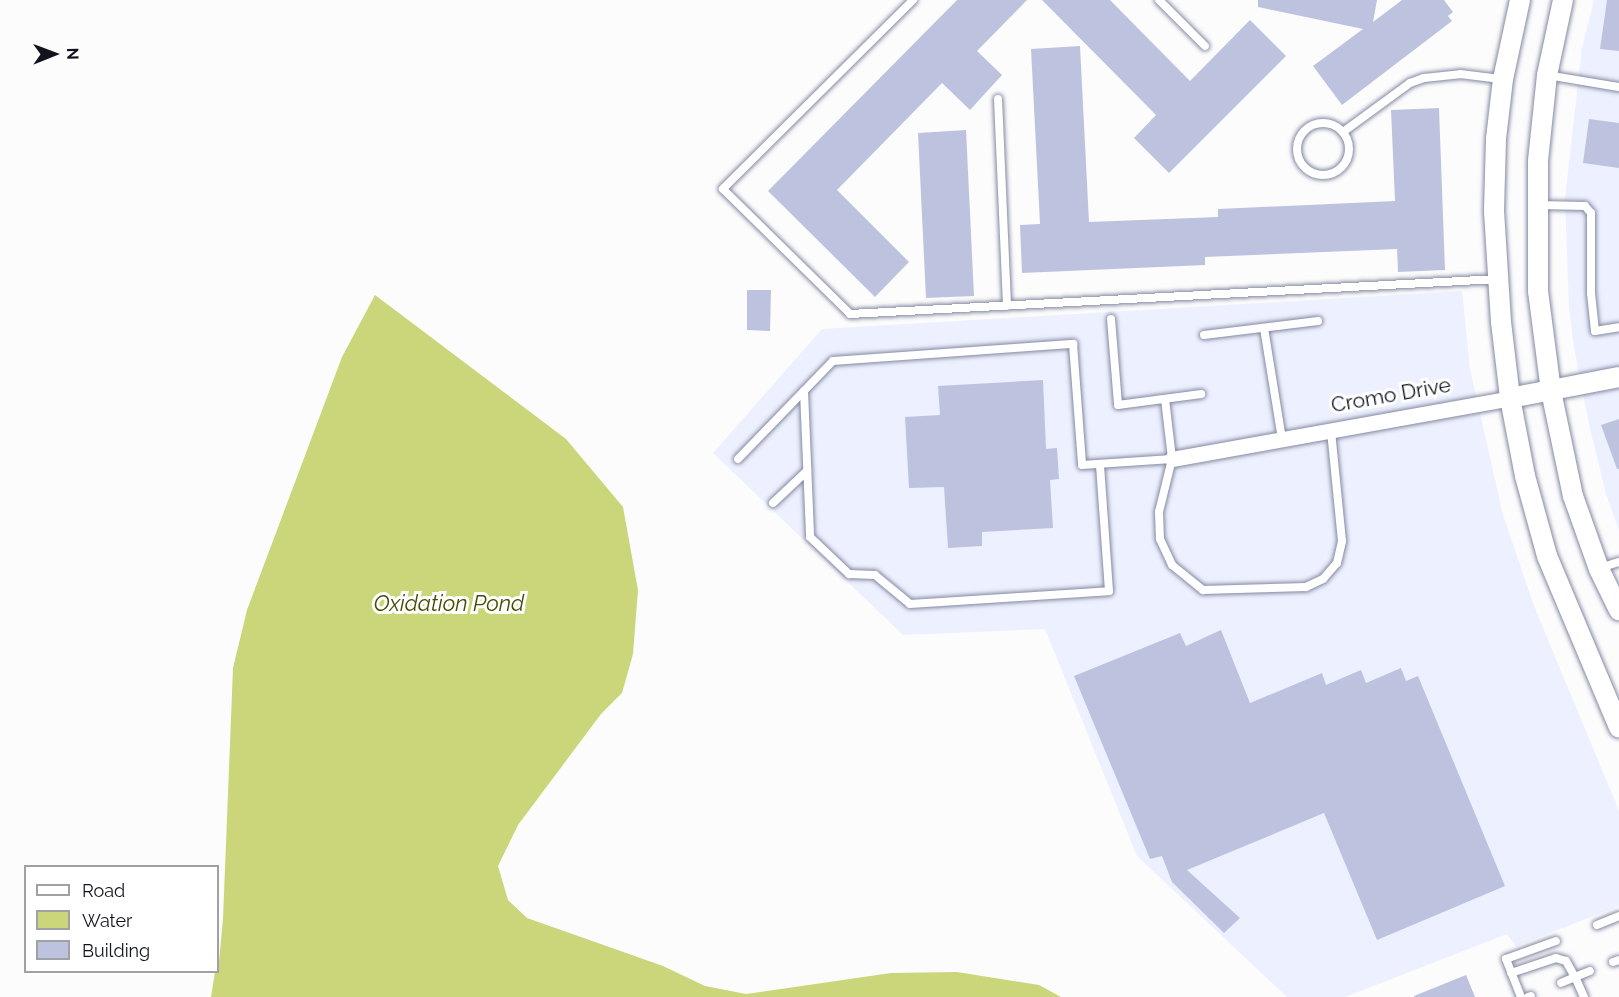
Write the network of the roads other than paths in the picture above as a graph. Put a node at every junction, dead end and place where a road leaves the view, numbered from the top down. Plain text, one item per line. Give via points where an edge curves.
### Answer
1 (913, 0) edge
2 (1159, 0) edge
3 (1520, 0) edge
4 (1563, 0) edge
5 (1205, 46) dead end
6 (1547, 75) junction
7 (1503, 79) junction
8 (1619, 87) edge
9 (998, 99) dead end
10 (1343, 132) junction
11 (1537, 205) junction
12 (1498, 279) junction
13 (1007, 306) junction
14 (1111, 319) dead end
15 (1318, 321) dead end
16 (1619, 327) edge
17 (1264, 328) junction
18 (1204, 335) dead end
19 (1619, 377) edge
20 (804, 391) junction
21 (1551, 391) junction
22 (1202, 394) dead end
23 (1510, 398) junction
24 (1165, 399) junction
25 (1331, 430) junction
26 (1282, 439) junction
27 (738, 459) dead end
28 (1172, 459) junction
29 (1100, 464) junction
30 (807, 471) junction
31 (773, 503) dead end
32 (1619, 562) edge
33 (1599, 569) junction
34 (1619, 610) edge
35 (1619, 727) edge
36 (1619, 916) edge
37 (1597, 925) dead end
38 (1556, 941) dead end
39 (1590, 971) dead end
40 (1511, 973) junction
41 (1575, 977) junction
42 (1561, 983) dead end
43 (1521, 997) edge
44 (1584, 997) edge

1 - 13 lane via 723,189 850,315
2 - 5 lane
3 - 7 street
4 - 6 street
6 - 8 lane
6 - 11 street
7 - 10 lane via 1460,74 1425,78 1410,83
7 - 12 street via 1494,211
9 - 13 lane
10 - 10 lane via 1329,123 1313,124 1306,129 1297,143 1303,166 1319,175 1336,171 1347,158 1349,148
11 - 16 lane via 1585,206 1591,213 1595,331
11 - 21 street via 1539,291
12 - 13 lane
12 - 23 street
14 - 24 lane via 1118,405
15 - 17 lane
17 - 18 lane
17 - 26 lane
19 - 21 street, Cromo Drive
20 - 27 lane
20 - 29 lane via 833,361 1073,344 1082,465
20 - 30 lane
21 - 23 street, Cromo Drive
21 - 33 street via 1573,496
22 - 24 lane
23 - 25 street, Cromo Drive
23 - 35 street via 1525,476 1547,556
24 - 28 lane
25 - 26 street, Cromo Drive
25 - 28 lane via 1342,541 1337,563 1323,579 1306,587 1203,590 1172,565 1160,539 1159,512
26 - 28 street, Cromo Drive
28 - 29 lane
29 - 30 lane via 1108,591 910,604 875,575 849,574 810,537
30 - 31 lane
32 - 33 lane
33 - 34 street
36 - 37 lane
38 - 40 lane via 1506,959
39 - 41 lane
40 - 41 lane via 1556,958 1566,961
40 - 43 lane
41 - 42 lane
41 - 44 lane

